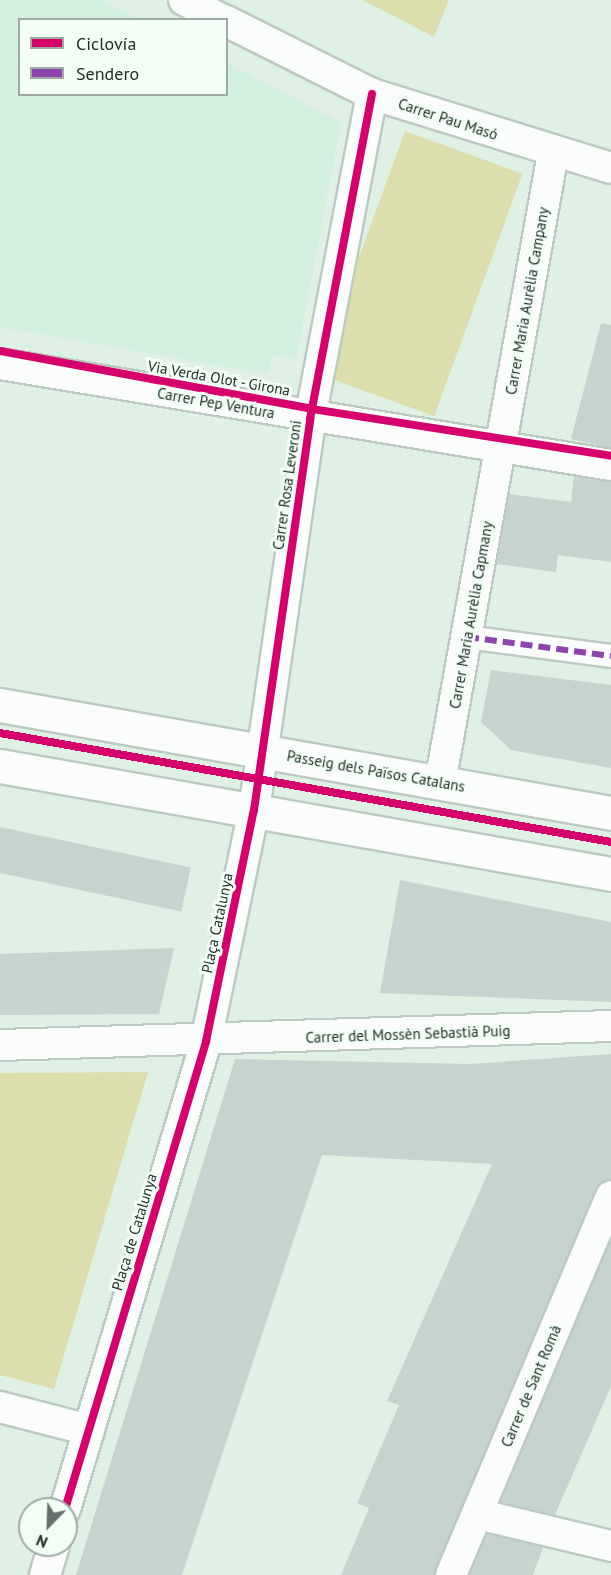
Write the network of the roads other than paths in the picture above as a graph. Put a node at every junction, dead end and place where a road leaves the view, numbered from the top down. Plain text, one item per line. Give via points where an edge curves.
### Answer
1 (184, 0) edge
2 (221, 18) edge
3 (228, 22) edge
4 (372, 94) junction
5 (553, 154) junction
6 (611, 168) edge
7 (0, 364) edge
8 (310, 420) junction
9 (502, 448) junction
10 (611, 465) edge
11 (466, 637) junction
12 (611, 656) edge
13 (0, 705) edge
14 (264, 752) junction
15 (0, 766) edge
16 (440, 783) junction
17 (254, 810) junction
18 (611, 813) edge
19 (611, 874) edge
20 (611, 1026) edge
21 (206, 1041) junction
22 (0, 1046) edge
23 (611, 1196) edge
24 (0, 1407) edge
25 (89, 1430) junction
26 (69, 1497) edge
27 (477, 1514) junction
28 (611, 1546) edge
29 (50, 1557) edge
30 (45, 1575) edge
31 (451, 1575) edge

1 - 2 street, Carrer Pau Masó
3 - 4 street, Carrer Pau Masó
4 - 5 street, Carrer Pau Masó
4 - 8 street, Carrer Rosa Leveroni
5 - 6 street, Carrer Pau Masó
5 - 9 street, Carrer Maria Aurèlia Campany
7 - 8 street, Carrer Pep Ventura
8 - 9 street, Carrer Pep Ventura
8 - 14 street, Carrer Rosa Leveroni
9 - 10 street, Carrer Pep Ventura
9 - 11 street, Carrer Maria Aurèlia Capmany
11 - 12 street
11 - 16 street, Carrer Maria Aurèlia Capmany
13 - 14 main road, Passeig dels Països Catalans
14 - 16 main road, Passeig dels Països Catalans
14 - 17 street, Carrer Rosa Leveroni
15 - 17 main road
16 - 18 main road, Passeig dels Països Catalans
17 - 19 main road
17 - 21 street, Plaça Catalunya
20 - 21 street, Carrer del Mossèn Sebastià Puig
21 - 22 street
21 - 25 street, Plaça de Catalunya
23 - 27 street, Carrer de Sant Romà
24 - 25 street
25 - 26 street, Plaça de Catalunya
27 - 28 street
27 - 31 street, Carrer de Sant Romà
29 - 30 street

